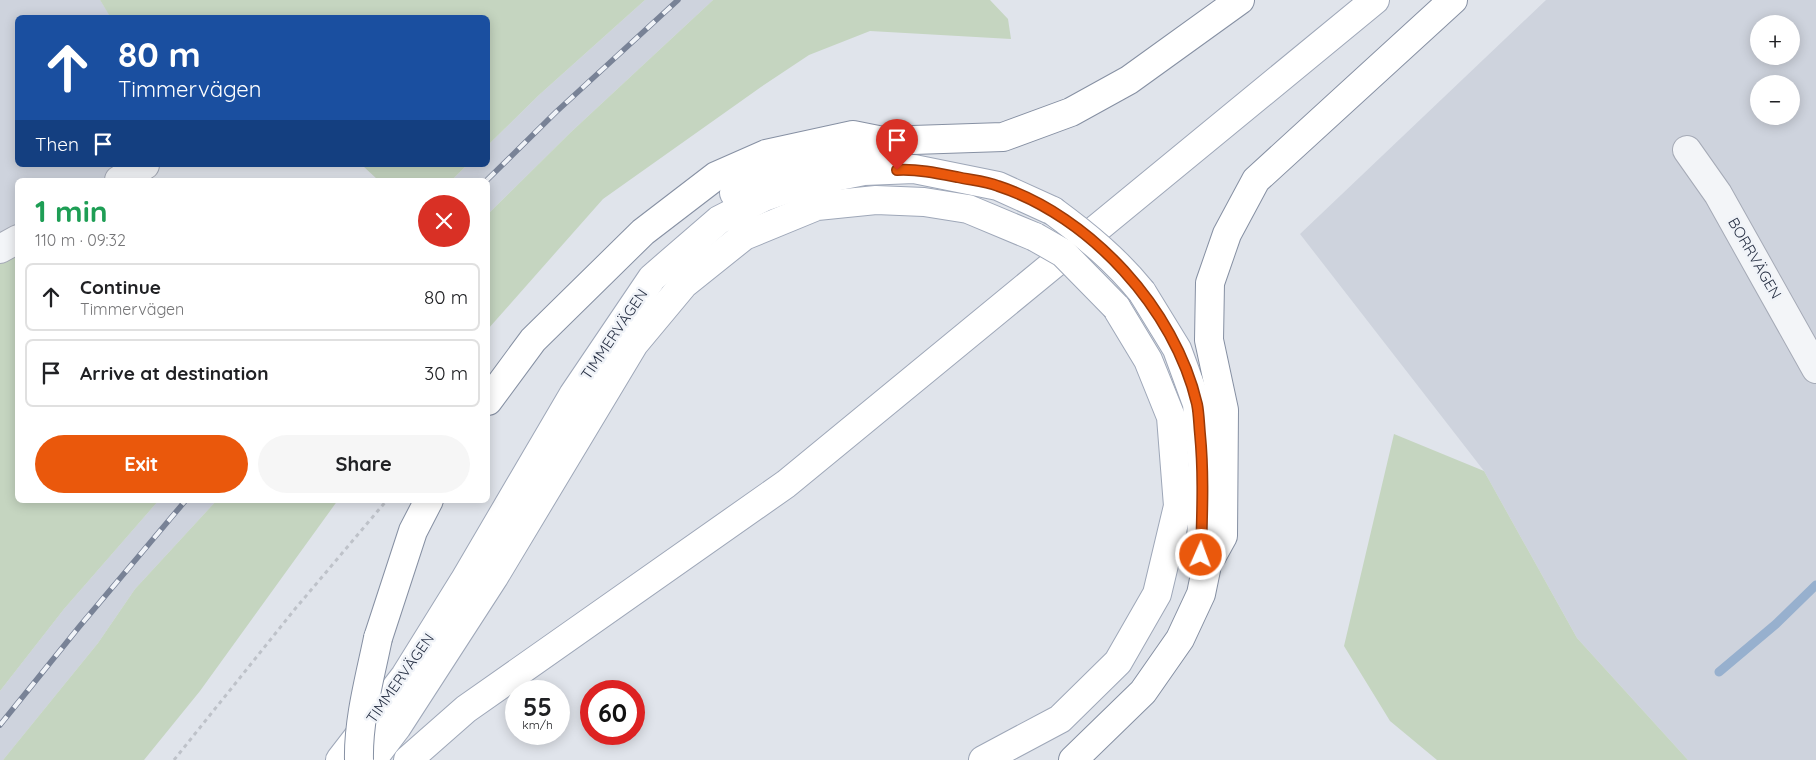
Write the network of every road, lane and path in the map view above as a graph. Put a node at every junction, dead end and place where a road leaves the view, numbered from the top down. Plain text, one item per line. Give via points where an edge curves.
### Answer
1 (1240, 0) edge
2 (1374, 0) edge
3 (1453, 0) edge
4 (883, 141) junction
5 (1687, 150) dead end
6 (142, 167) edge
7 (122, 178) edge
8 (15, 241) edge
9 (0, 249) edge
10 (652, 278) junction
11 (1816, 369) edge
12 (490, 398) edge
13 (384, 503) edge
14 (427, 503) edge
15 (1207, 565) junction
16 (174, 760) edge
17 (340, 760) edge
18 (359, 760) edge
19 (372, 760) edge
20 (408, 760) edge
21 (983, 760) edge
22 (1073, 760) edge

1 - 4 main road via 1129,80 1071,112 1003,137
2 - 20 main road via 786,484 466,709
3 - 15 main road via 1256,180 1227,234 1210,283 1209,340 1224,410 1223,536
4 - 10 main road via 870,149 771,173 721,200 674,235
4 - 12 main road via 853,135 766,154 716,176 643,232 533,340
5 - 11 street, BORRVÄGEN via 1718,194
6 - 7 street
8 - 9 street
10 - 15 main road, TIMMERVÄGEN, bridge via 719,220 764,196 804,182 864,171 914,169 998,186 1053,211 1119,264 1142,292 1178,349 1197,404 1203,473 1201,555
10 - 17 main road, TIMMERVÄGEN via 573,396 405,676
13 - 16 path
14 - 18 main road, bridge via 412,531 378,638
15 - 22 main road via 1201,594 1180,639 1143,692
19 - 21 main road, TIMMERVÄGEN, bridge via 494,577 634,344 684,284 744,236 818,206 876,200 968,208 1036,237 1063,253 1116,307 1148,360 1171,417 1178,506 1158,594 1118,662 1060,720

